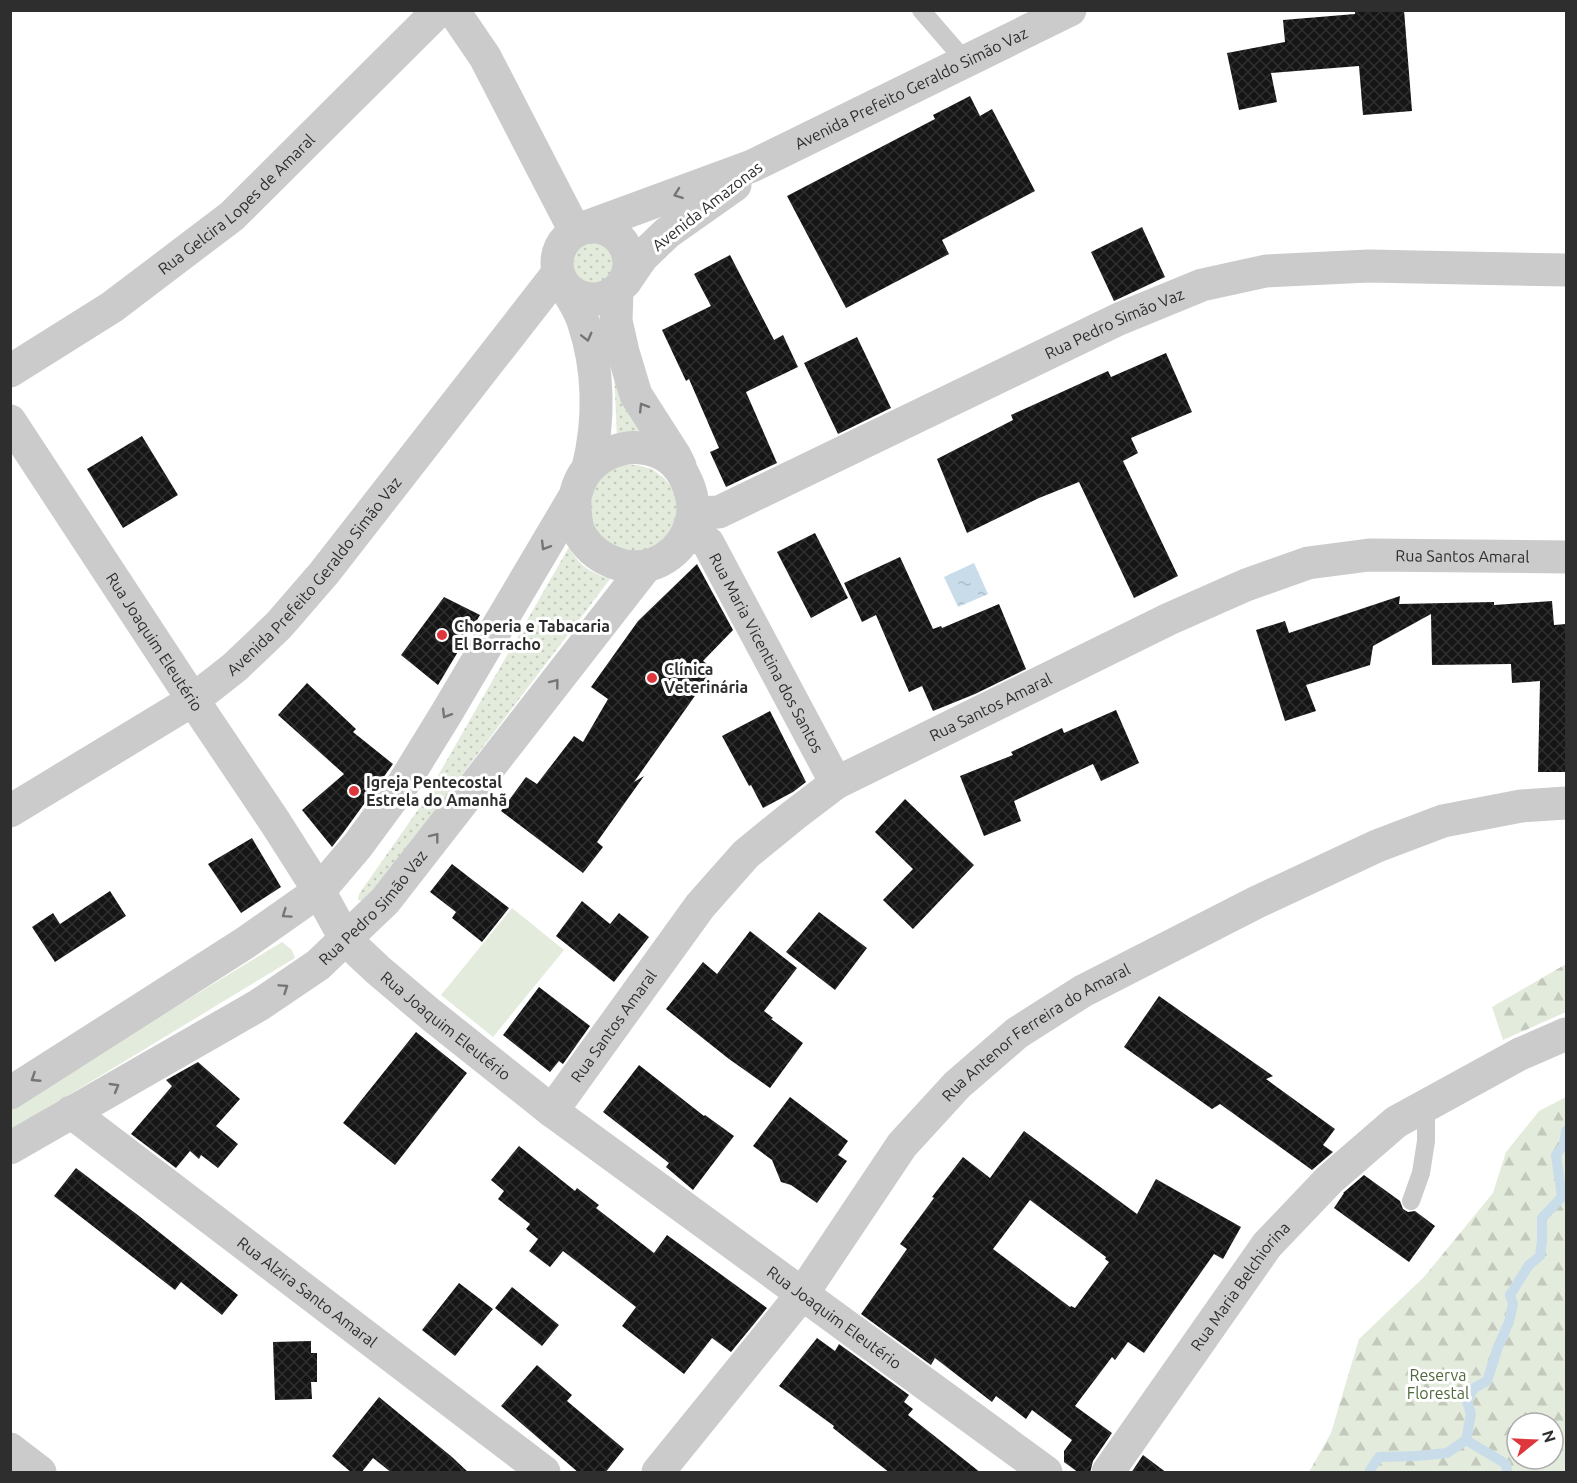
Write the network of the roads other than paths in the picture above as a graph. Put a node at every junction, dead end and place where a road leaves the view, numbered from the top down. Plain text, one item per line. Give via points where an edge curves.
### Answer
1 (439, 10) edge
2 (453, 10) edge
3 (921, 10) edge
4 (1070, 10) edge
5 (966, 62) junction
6 (760, 162) junction
7 (580, 229) junction
8 (1566, 270) edge
9 (561, 278) junction
10 (621, 286) junction
11 (10, 370) edge
12 (10, 421) edge
13 (684, 475) junction
14 (581, 482) junction
15 (691, 522) junction
16 (1566, 557) edge
17 (646, 566) junction
18 (193, 700) junction
19 (836, 783) junction
20 (1566, 803) edge
21 (10, 811) edge
22 (319, 891) junction
23 (346, 940) junction
24 (1566, 1034) edge
25 (10, 1093) edge
26 (1425, 1106) junction
27 (552, 1111) junction
28 (71, 1112) junction
29 (10, 1148) edge
30 (1411, 1201) dead end
31 (803, 1293) junction
32 (10, 1449) edge
33 (40, 1473) edge
34 (544, 1473) edge
35 (658, 1473) edge
36 (1046, 1473) edge
37 (1108, 1473) edge

1 - 11 street, Rua Gelcira Lopes de Amaral via 232,216 112,307
2 - 7 street via 485,57
3 - 5 lane
4 - 5 street, Avenida Prefeito Geraldo Simão Vaz
5 - 6 street, Avenida Prefeito Geraldo Simão Vaz
6 -> 7 street, Avenida Amazonas
6 - 10 street, Avenida Amazonas via 667,233 642,257
7 - 9 street via 559,249
7 - 10 street via 598,226 619,237 629,258
8 - 15 street, Rua Pedro Simão Vaz via 1369,266 1266,271 1202,285 1119,320
9 - 10 street via 572,292 594,300
9 -> 14 street via 582,319 597,404 593,446
9 - 18 street, Avenida Prefeito Geraldo Simão Vaz via 324,573 235,668
13 -> 10 street via 636,395 616,321
12 - 18 street, Rua Joaquim Eleutério
13 - 14 street via 672,460 656,451 619,448 602,456
13 - 15 street via 692,494
14 - 17 street via 575,516 580,534 592,550 627,567
14 -> 22 street via 403,784
15 - 17 street via 678,547 664,559
15 - 19 street, Rua Maria Vicentina dos Santos via 708,543
16 - 19 street, Rua Santos Amaral via 1369,555 1308,563 1169,619
23 -> 17 street, Rua Pedro Simão Vaz via 385,901
18 - 21 street, Avenida Prefeito Geraldo Simão Vaz
18 - 22 street, Rua Joaquim Eleutério
19 - 27 street, Rua Santos Amaral via 746,854 700,906
20 - 31 street, Rua Antenor Ferreira do Amaral via 1521,806 1443,821 1377,846 1083,991 1017,1033 957,1084 902,1145
22 - 23 street, Rua Joaquim Eleutério
22 -> 25 street
23 - 27 street, Rua Joaquim Eleutério via 430,1014
28 -> 23 street, Rua Pedro Simão Vaz via 259,1005 318,965
24 - 26 street, Rua Maria Belchiorina via 1520,1054
26 - 30 lane via 1426,1141
26 - 37 street, Rua Maria Belchiorina via 1396,1122 1329,1180 1267,1245
27 - 31 street, Rua Joaquim Eleutério
28 - 29 street, Rua Pedro Simão Vaz
28 - 34 street, Rua Alzira Santo Amaral
31 - 35 street, Rua Antenor Ferreira do Amaral
31 - 36 street, Rua Joaquim Eleutério
32 - 33 street

